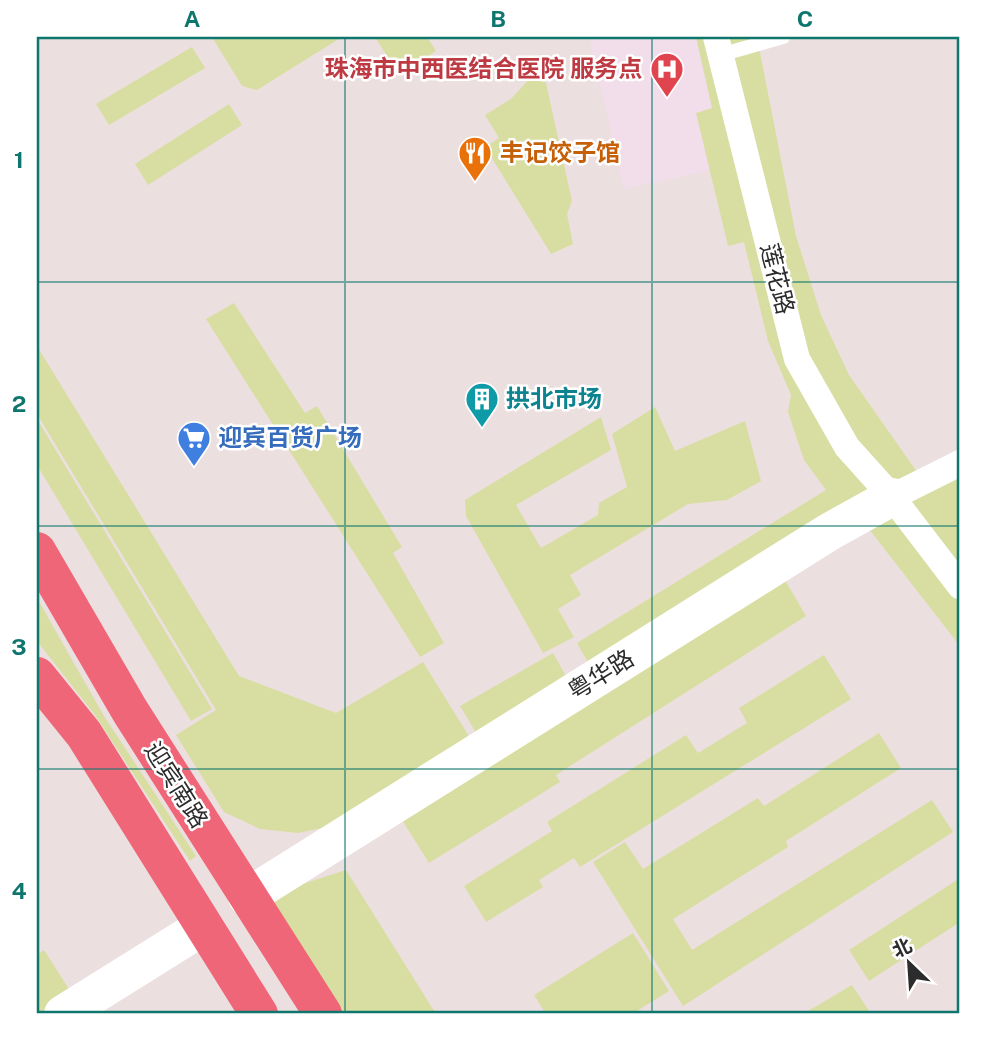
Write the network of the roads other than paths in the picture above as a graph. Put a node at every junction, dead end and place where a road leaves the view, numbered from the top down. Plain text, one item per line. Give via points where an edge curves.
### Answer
1 (783, 37) edge
2 (718, 46) edge
3 (960, 463) edge
4 (892, 497) junction
5 (37, 551) edge
6 (960, 586) edge
7 (37, 676) edge
8 (247, 897) junction
9 (204, 926) junction
10 (63, 1014) edge
11 (259, 1014) edge
12 (323, 1014) edge

1 - 2 lane
2 - 4 street, 莲花路 via 797,359 847,447
3 - 4 street, 粤华路
4 - 6 street, 莲花路
4 - 8 main road, 粤华路
5 - 8 highway, 迎宾南路 via 130,711
7 - 9 highway, 迎宾南路 via 84,734
8 - 12 highway, 迎宾南路
9 - 10 main road
9 - 11 highway, 迎宾南路

